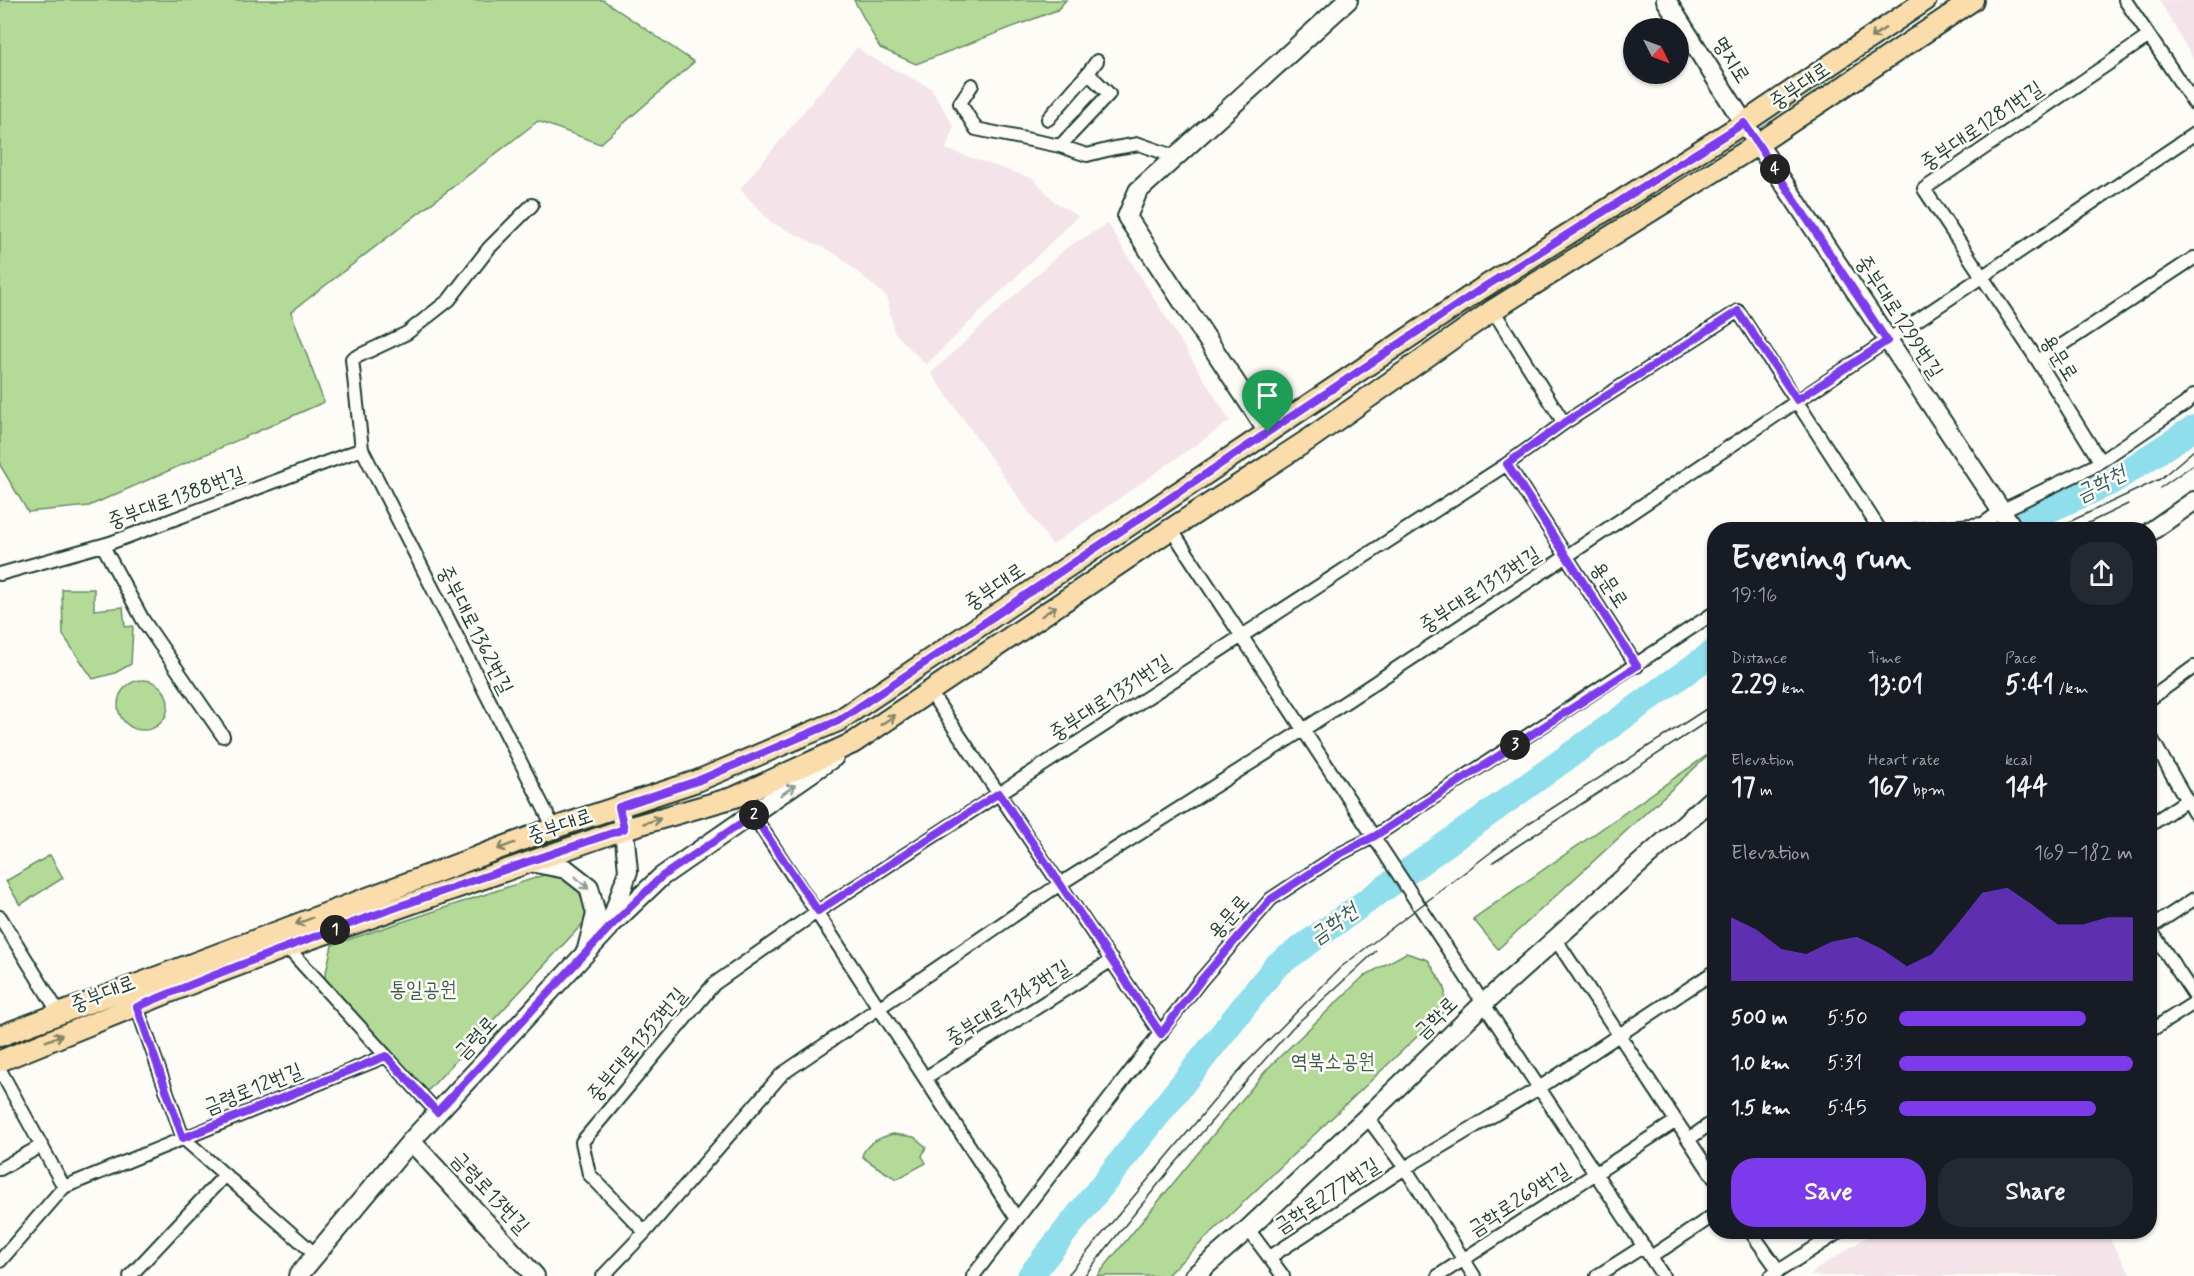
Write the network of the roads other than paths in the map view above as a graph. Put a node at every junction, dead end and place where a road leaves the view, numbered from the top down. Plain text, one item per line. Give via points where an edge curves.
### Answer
1 (1348, 0) edge
2 (1666, 0) edge
3 (1926, 0) edge
4 (1973, 0) edge
5 (2125, 0) edge
6 (2150, 36) junction
7 (1097, 61) dead end
8 (1088, 73) junction
9 (972, 85) dead end
10 (2194, 103) edge
11 (1048, 119) dead end
12 (1744, 123) junction
13 (2194, 134) edge
14 (1758, 144) junction
15 (1060, 146) junction
16 (1176, 157) junction
17 (532, 205) dead end
18 (2194, 258) edge
19 (1983, 277) junction
20 (1493, 310) junction
21 (1887, 341) junction
22 (2038, 361) junction
23 (2194, 395) edge
24 (1797, 400) junction
25 (1564, 423) junction
26 (1268, 432) junction
27 (362, 449) junction
28 (2100, 461) junction
29 (1507, 464) junction
30 (2194, 501) edge
31 (2006, 518) edge
32 (1875, 522) edge
33 (1991, 522) edge
34 (2157, 527) edge
35 (1171, 529) junction
36 (103, 546) junction
37 (1567, 556) junction
38 (0, 574) edge
39 (1707, 619) edge
40 (1243, 635) junction
41 (1637, 666) junction
42 (2194, 667) edge
43 (930, 692) junction
44 (2157, 694) edge
45 (1303, 730) junction
46 (223, 736) dead end
47 (854, 744) junction
48 (2157, 748) edge
49 (999, 793) junction
50 (2187, 800) junction
51 (1707, 803) edge
52 (619, 807) junction
53 (2194, 813) edge
54 (753, 815) junction
55 (2157, 820) edge
56 (554, 828) junction
57 (624, 829) junction
58 (1375, 836) junction
59 (530, 862) junction
60 (1060, 884) junction
61 (2194, 899) edge
62 (818, 911) junction
63 (0, 917) edge
64 (2157, 924) edge
65 (609, 928) junction
66 (1556, 940) junction
67 (2157, 940) edge
68 (286, 947) junction
69 (585, 953) junction
70 (1112, 960) junction
71 (1707, 977) edge
72 (2194, 995) edge
73 (1484, 1003) junction
74 (2194, 1003) edge
75 (137, 1007) junction
76 (879, 1009) junction
77 (59, 1013) junction
78 (2157, 1027) edge
79 (1161, 1034) junction
80 (1617, 1035) junction
81 (0, 1036) edge
82 (386, 1056) junction
83 (0, 1061) edge
84 (0, 1071) edge
85 (925, 1078) junction
86 (1539, 1088) junction
87 (437, 1112) junction
88 (1367, 1117) junction
89 (1676, 1121) junction
90 (1707, 1126) edge
91 (183, 1138) junction
92 (1689, 1139) junction
93 (411, 1141) junction
94 (41, 1146) junction
95 (1707, 1167) edge
96 (1406, 1168) junction
97 (0, 1169) edge
98 (1595, 1174) junction
99 (225, 1175) junction
100 (64, 1187) junction
101 (1017, 1219) junction
102 (1707, 1220) edge
103 (1248, 1229) junction
104 (645, 1232) junction
105 (1755, 1239) edge
106 (1828, 1239) edge
107 (1644, 1246) junction
108 (316, 1255) junction
109 (1270, 1257) junction
110 (1651, 1257) junction
111 (1464, 1259) junction
112 (0, 1261) edge
113 (1775, 1274) edge
114 (130, 1276) edge
115 (298, 1276) edge
116 (535, 1276) edge
117 (603, 1276) edge
118 (973, 1276) edge
119 (1194, 1276) edge
120 (1283, 1276) edge
121 (1438, 1276) edge
122 (1474, 1276) edge
123 (1597, 1276) edge
124 (1663, 1276) edge

1 - 16 main road
2 - 12 main road, 명지로
3 -> 12 main road, 중부대로
4 - 14 main road, 중부대로
5 - 6 street
6 - 10 street
6 - 19 street, 중부대로1281번길 via 1924,189
7 - 8 street
8 - 11 street
8 - 15 street via 1109,94
9 - 15 street via 960,103 976,129
12 - 14 main road, 명지로
12 - 26 main road, 중부대로 via 1481,289
13 - 19 street
14 - 20 main road, 중부대로
14 - 21 main road, 중부대로1299번길
15 - 16 street via 1087,154 1139,144
16 - 26 main road via 1138,191 1127,217
17 - 27 street via 489,249 448,300 407,333 352,359
18 - 22 street
19 - 21 street
19 - 22 street, 용문로
20 - 25 street
20 - 35 main road, 중부대로 via 1308,440
21 - 24 street, 중부대로1313번길
21 - 31 main road, 중부대로1299번길
22 - 28 street, 용문로
23 - 28 street
24 - 25 street via 1738,311
24 - 32 street
24 - 37 street, 중부대로1313번길
25 - 29 street
26 - 52 main road, 중부대로 via 838,721 697,781
27 - 36 street, 중부대로1388번길
27 - 56 street, 중부대로1362번길
28 - 31 street
29 - 37 street, 용문로
29 - 40 street
30 - 34 main road
31 - 33 street
35 - 40 street
43 -> 35 main road, 중부대로
36 - 38 street, 중부대로1388번길
36 - 46 street via 143,620
37 - 41 street, 용문로
37 - 45 street, 중부대로1313번길
39 - 41 street, 용문로
40 - 45 street
40 - 49 street, 중부대로1331번길
41 - 58 street, 용문로
42 - 44 street
47 -> 43 main road, 중부대로
43 - 49 street
45 - 58 street
45 - 60 street
54 -> 47 main road
57 -> 47 main road, 중부대로 via 735,797
48 - 50 street
49 - 60 street
49 - 62 street
50 - 53 street
50 - 55 street
51 - 66 main road, 금학로
52 - 56 main road, 중부대로
52 - 57 main road, 금령로
54 - 62 street
54 - 65 main road via 661,877
56 -> 77 main road, 중부대로
57 - 59 main road, 중부대로
57 - 65 main road, 금령로 via 628,872
58 - 73 street, 금학로269번길
58 - 79 street, 용문로 via 1271,899 1201,980
59 - 68 main road, 중부대로
59 -> 69 main road via 566,869 589,887 596,914
60 - 70 street
60 - 76 street
61 - 64 street
62 - 76 street
62 - 104 street, 중부대로1353번길 via 714,984 582,1142 589,1174
63 - 77 street
65 - 69 main road, 금령로
66 - 73 main road, 금학로
66 - 80 street
67 - 72 street
68 - 75 main road, 중부대로
68 - 82 street
69 - 87 main road, 금령로
70 - 79 street
70 - 85 street, 중부대로1343번길
71 - 80 street
73 - 86 street, 금학로269번길
73 - 88 main road, 금학로
74 - 78 street
83 -> 75 main road, 중부대로
75 - 91 street
76 - 85 street
76 - 104 street via 782,1074
77 - 81 main road, 중부대로
79 - 101 street, 용문로
80 - 86 street
80 - 89 street
82 - 87 street
82 - 91 street, 금령로12번길
84 - 94 street
85 - 101 street
86 - 96 street
86 - 98 street, 금학로269번길
87 - 93 main road, 금령로
88 - 96 street, 금학로277번길
88 - 103 main road, 금학로
89 - 92 street
89 - 98 street
90 - 92 street
91 - 99 street
91 - 100 street, 금령로12번길
92 - 95 street
93 - 108 main road, 금령로
93 - 116 main road, 금령로13번길
94 - 97 street
94 - 100 street
96 - 109 street, 금학로277번길
96 - 111 street, 금학로277번길
98 - 107 street, 금학로269번길
98 - 111 street, 금학로269번길
99 - 108 street
99 - 114 street
100 - 112 street, 금령로12번길
101 - 118 street, 용문로
102 - 110 street
103 - 109 street
103 - 119 main road, 금학로
104 - 117 street
105 - 113 street
106 - 113 street
107 - 110 street, 금학로269번길
107 - 123 street
108 - 115 main road, 금령로
109 - 120 street
110 - 124 street, 금학로269번길
111 - 121 street
111 - 122 street, 금학로277번길

